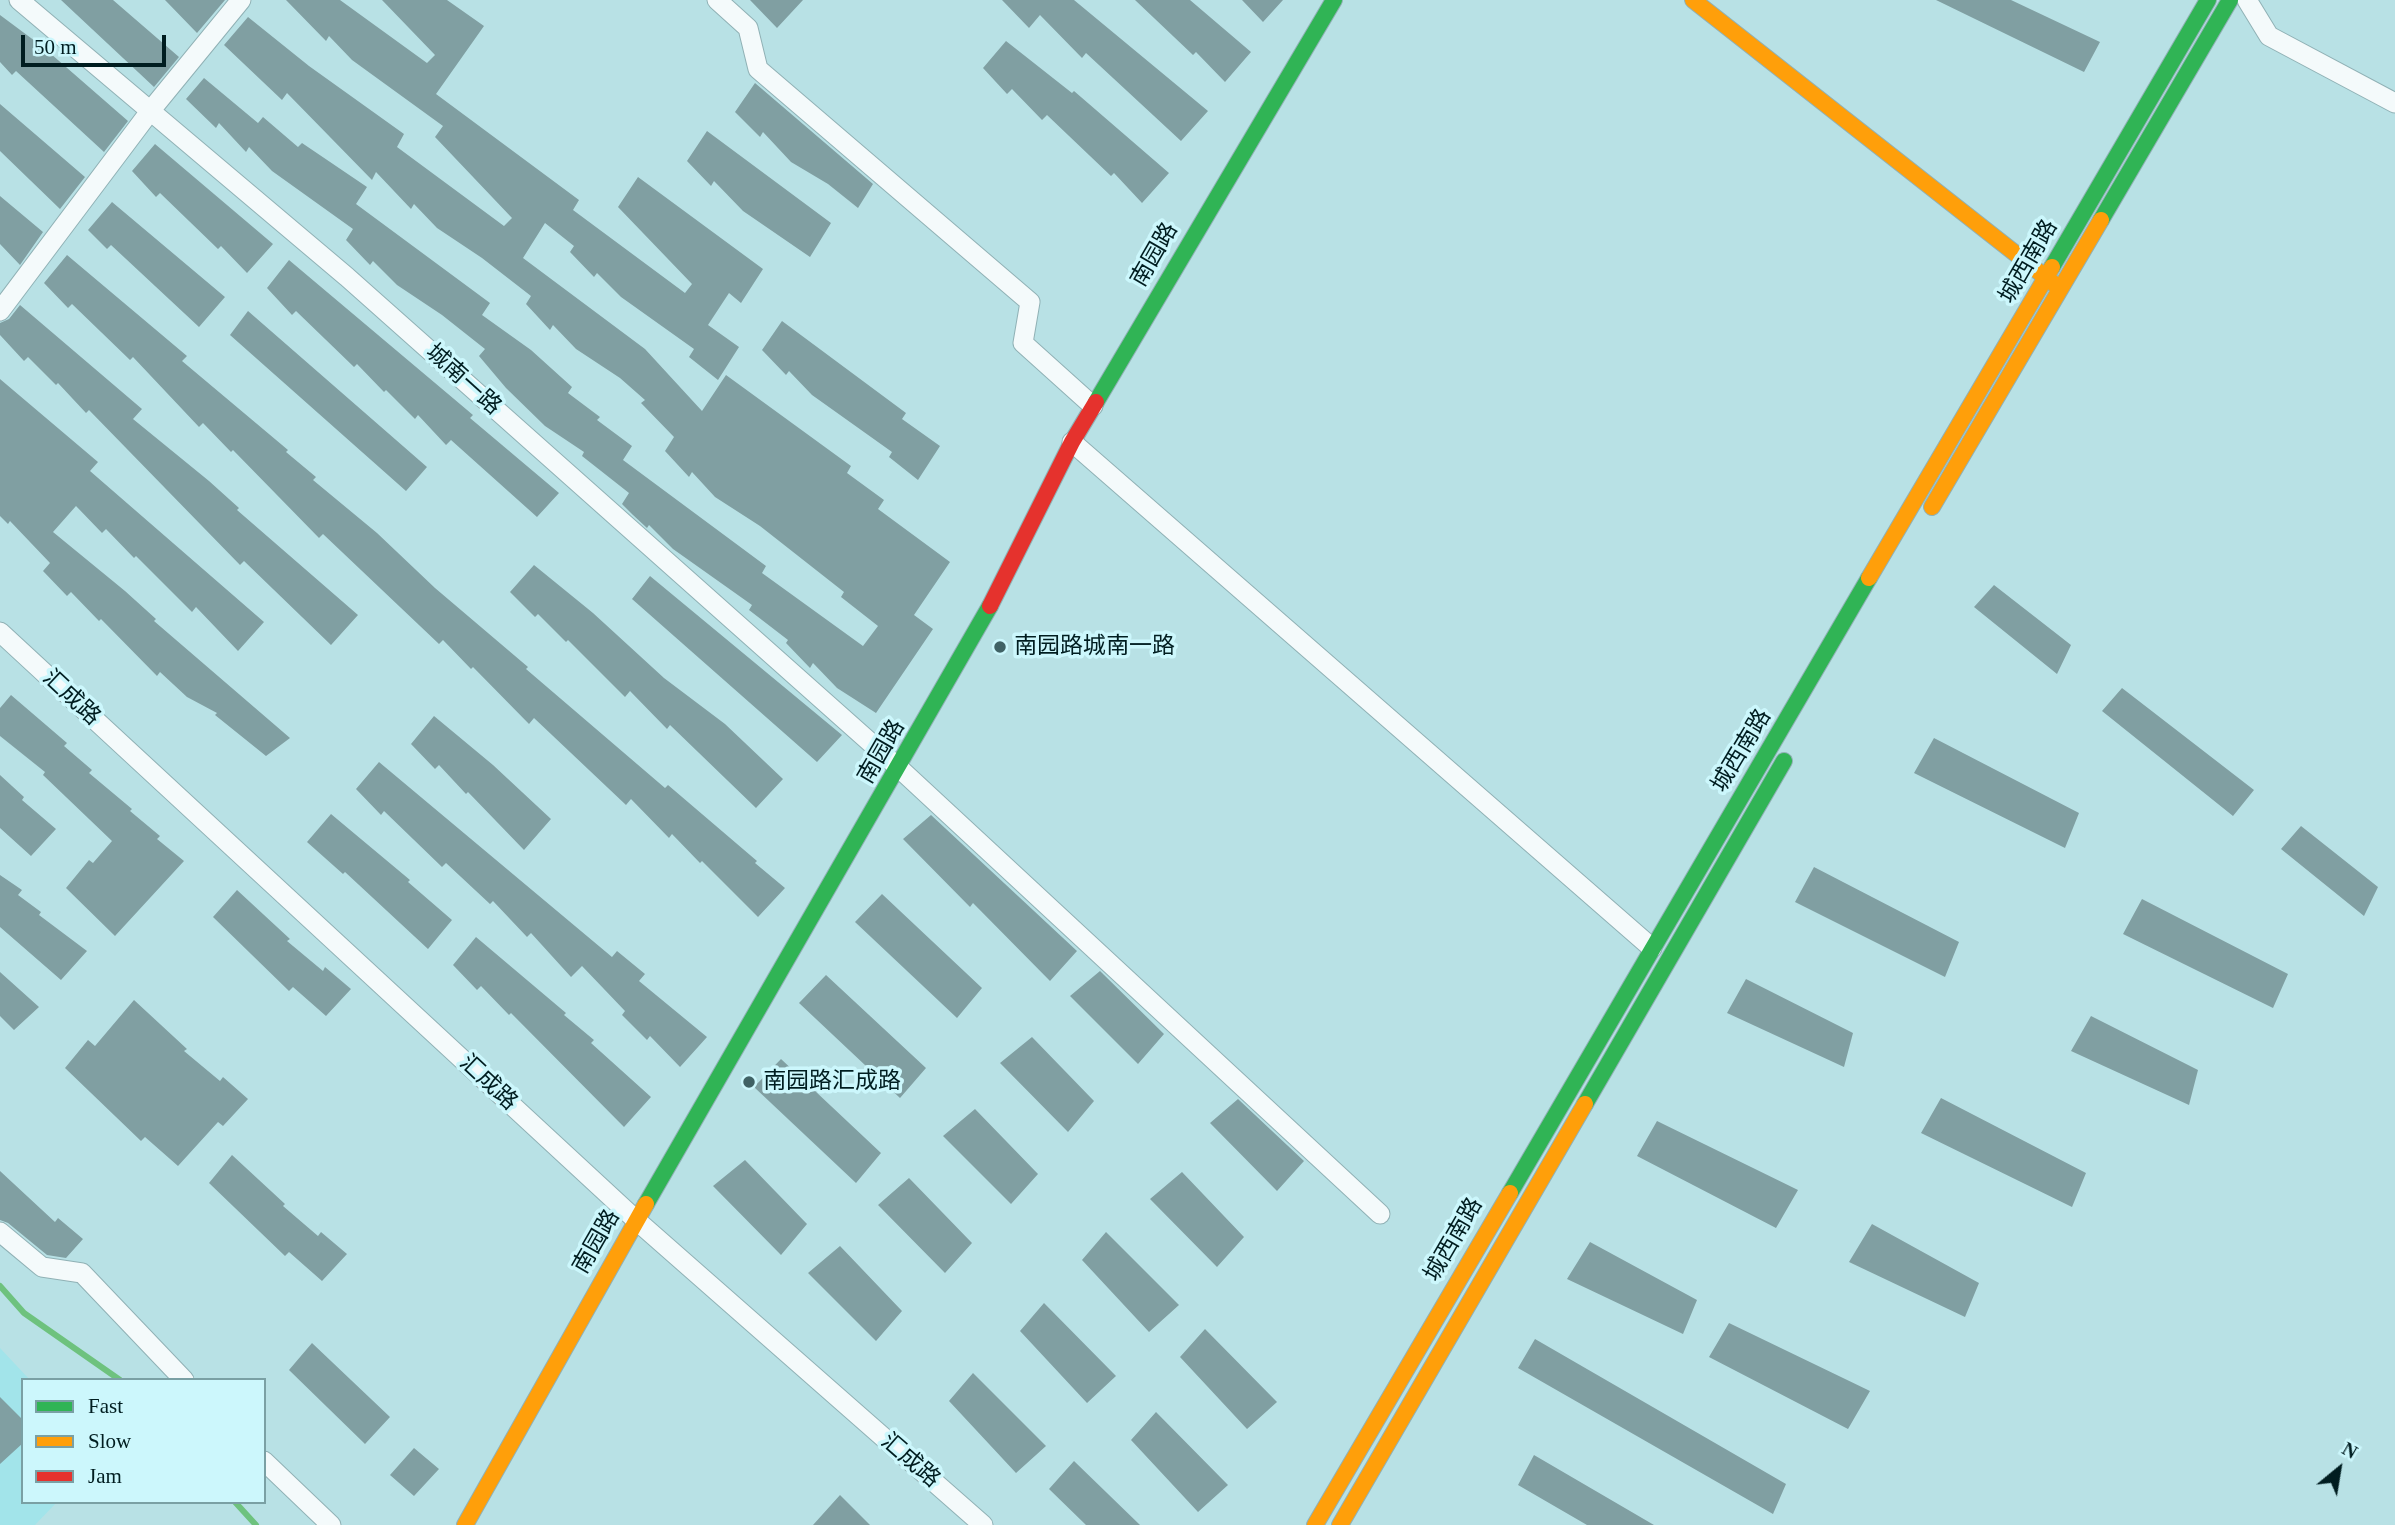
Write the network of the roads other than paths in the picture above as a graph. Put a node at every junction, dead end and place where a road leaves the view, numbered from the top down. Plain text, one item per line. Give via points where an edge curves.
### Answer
1 (19, 0) edge
2 (241, 0) edge
3 (717, 0) edge
4 (1334, 0) edge
5 (1693, 0) edge
6 (2208, 0) edge
7 (2230, 0) edge
8 (2246, 0) edge
9 (2395, 103) edge
10 (151, 110) junction
11 (2046, 277) junction
12 (2061, 289) junction
13 (0, 311) edge
14 (1093, 406) junction
15 (1072, 442) junction
16 (1926, 518) dead end
17 (0, 632) edge
18 (1792, 746) dead end
19 (899, 768) junction
20 (1651, 948) junction
21 (1380, 1214) dead end
22 (636, 1220) junction
23 (0, 1232) edge
24 (182, 1378) edge
25 (266, 1463) edge
26 (331, 1525) edge
27 (466, 1525) edge
28 (983, 1525) edge
29 (1315, 1525) edge
30 (1340, 1525) edge

1 - 10 street, 城南一路
2 - 10 street
3 - 14 street via 748,28 758,69 1030,302 1023,344
4 - 14 main road, 南园路
5 - 11 main road
6 - 11 main road, 城西南路
7 - 12 main road, 城西南路
8 - 9 street via 2269,36
10 - 13 street
10 - 19 street, 城南一路 via 347,276
11 - 12 main road
11 - 20 main road, 城西南路
12 - 16 main road, 城西南路
14 - 15 main road, 南园路
15 - 19 main road, 南园路 via 976,635
15 - 20 street
17 - 22 street, 汇成路
18 - 30 main road, 城西南路
19 - 21 street, 城南一路
19 - 22 main road, 南园路
20 - 29 main road, 城西南路
22 - 27 main road, 南园路
22 - 28 street, 汇成路
23 - 24 street via 43,1267 82,1273
25 - 26 street

